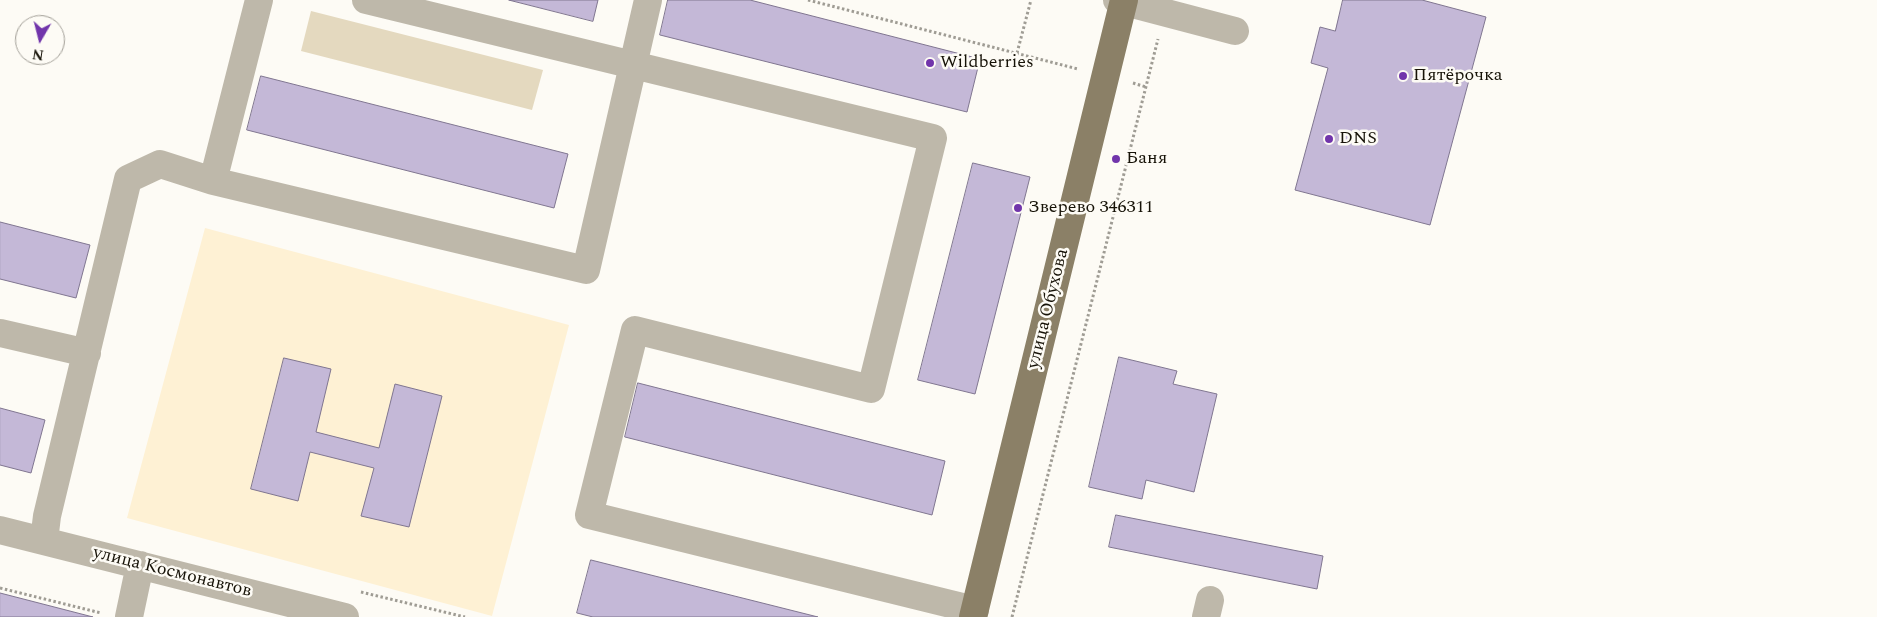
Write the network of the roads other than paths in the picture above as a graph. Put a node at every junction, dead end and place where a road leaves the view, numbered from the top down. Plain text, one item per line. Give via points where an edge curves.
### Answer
1 (259, 0) edge
2 (366, 0) edge
3 (648, 0) edge
4 (1122, 1) edge
5 (1234, 31) dead end
6 (631, 66) junction
7 (213, 181) junction
8 (0, 333) edge
9 (87, 353) junction
10 (0, 530) edge
11 (44, 541) junction
12 (140, 565) junction
13 (974, 614) edge
14 (118, 616) edge
15 (345, 617) edge

1 - 7 street
2 - 6 street
3 - 6 street
4 - 5 street
4 - 13 main road, улица Обухова
6 - 7 street via 586,270
6 - 13 street via 933,138 871,389 635,330 589,515
7 - 9 street via 160,164 128,179
8 - 9 street
9 - 11 street
10 - 11 street, улица Космонавтов
11 - 12 street, улица Космонавтов
12 - 14 street
12 - 15 street, улица Космонавтов

